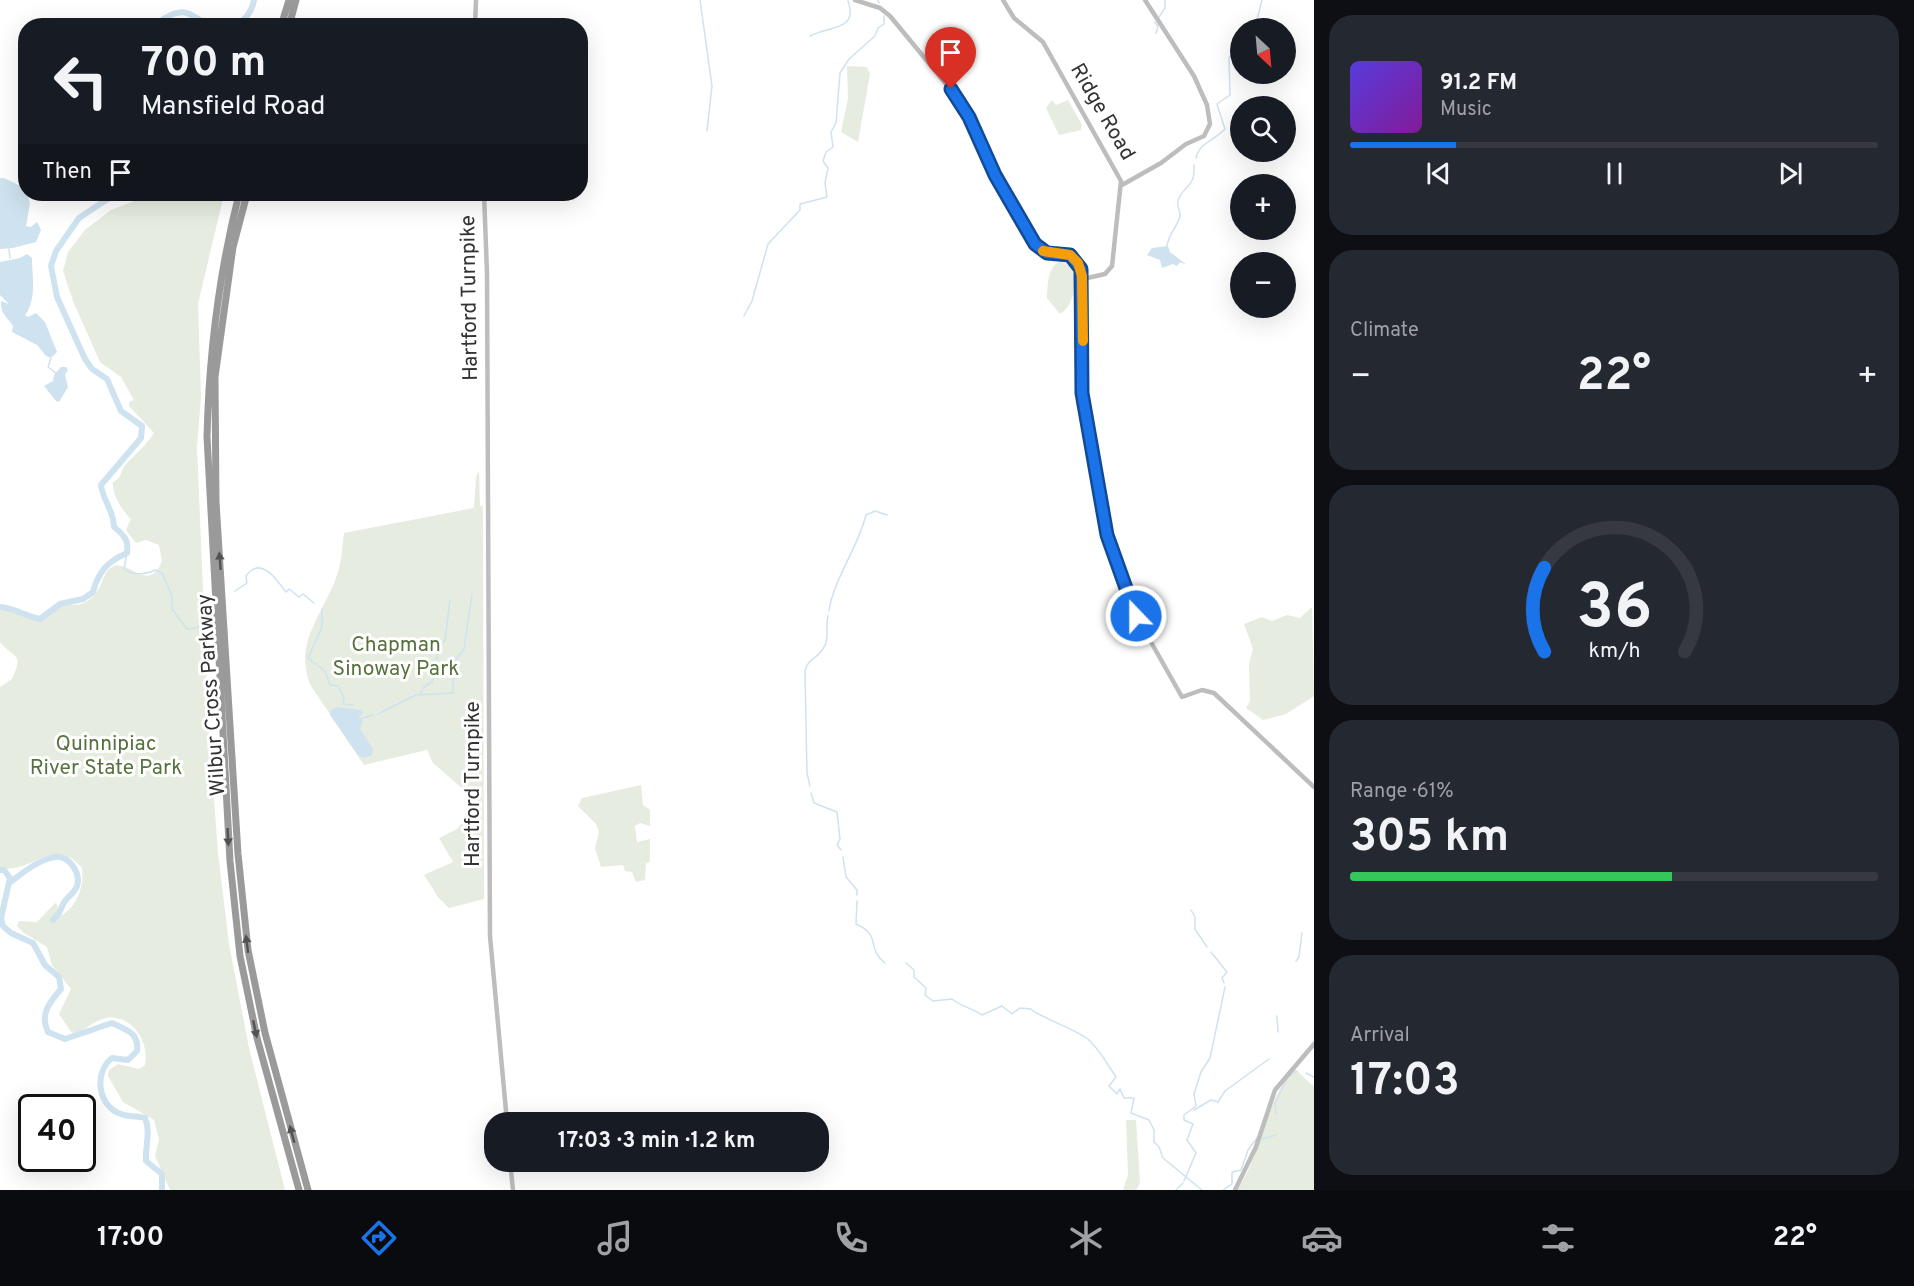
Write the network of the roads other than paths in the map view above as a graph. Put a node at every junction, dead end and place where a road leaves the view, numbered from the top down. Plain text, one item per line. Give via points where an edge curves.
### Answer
1 (289, 0) edge
2 (296, 0) edge
3 (476, 0) edge
4 (855, 0) edge
5 (1003, 0) edge
6 (1144, 0) edge
7 (283, 18) edge
8 (291, 18) edge
9 (476, 18) edge
10 (1122, 185) junction
11 (237, 201) edge
12 (245, 201) edge
13 (484, 201) edge
14 (1083, 279) junction
15 (1314, 787) edge
16 (1314, 1044) edge
17 (506, 1112) edge
18 (511, 1172) edge
19 (299, 1190) edge
20 (308, 1190) edge
21 (513, 1190) edge
22 (1234, 1190) edge

1 - 7 highway
2 - 8 highway
3 - 9 street
4 - 14 street via 880,8 903,29 961,102 995,175 1035,244 1047,253 1075,258
5 - 10 street, Ridge Road via 1014,18 1043,42
6 - 10 street via 1194,76 1207,105 1210,124 1204,136
10 - 14 street, Ridge Road via 1112,266 1105,274
11 -> 19 highway, Wilbur Cross Parkway via 226,247 210,364 207,437 229,849 240,956 257,1038
20 -> 12 highway, Wilbur Cross Parkway via 265,1033 248,950 238,854 216,502 215,377 233,247
13 - 17 street, Hartford Turnpike via 490,936
14 - 15 street via 1082,393 1107,535 1134,612 1182,697 1202,690 1214,693
16 - 22 street via 1275,1090 1256,1147
18 - 21 street

